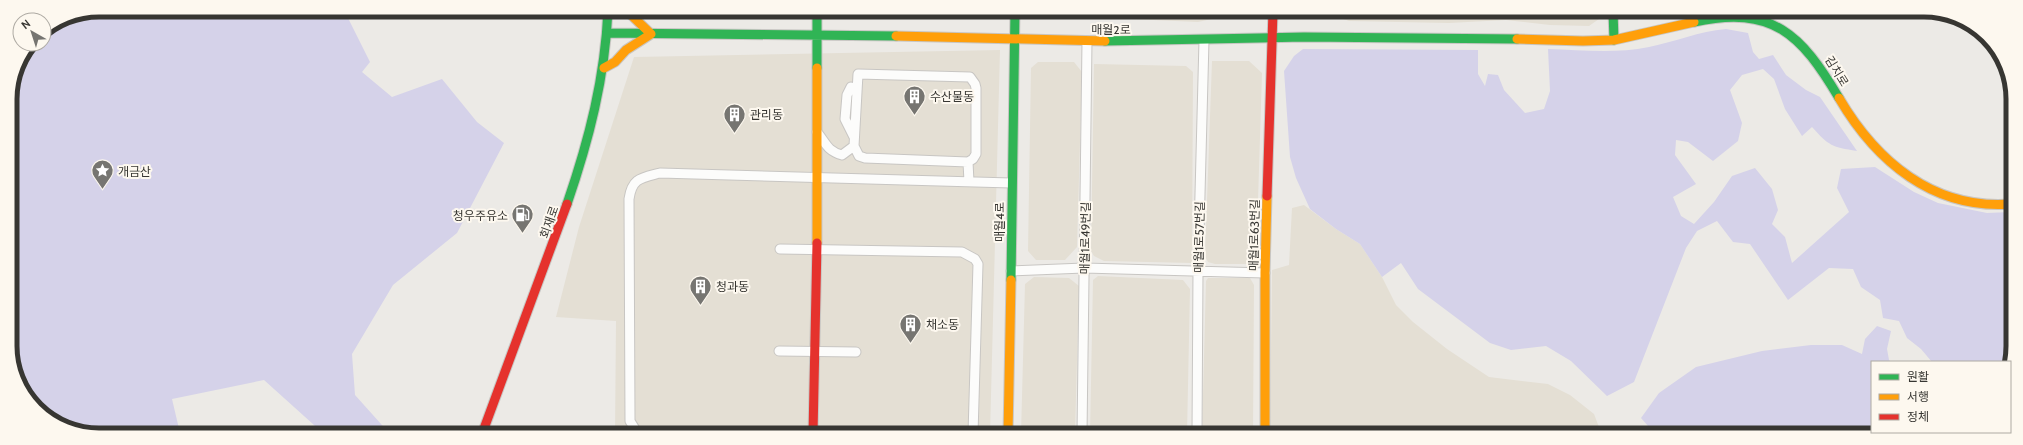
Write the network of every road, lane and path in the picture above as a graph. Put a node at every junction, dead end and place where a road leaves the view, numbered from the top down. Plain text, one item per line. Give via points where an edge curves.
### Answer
1 (608, 17) edge
2 (633, 17) edge
3 (816, 17) edge
4 (1015, 17) edge
5 (1273, 17) edge
6 (1614, 17) edge
7 (608, 33) junction
8 (651, 34) junction
9 (816, 36) junction
10 (1271, 37) junction
11 (1014, 39) junction
12 (1204, 40) junction
13 (1614, 40) junction
14 (1087, 41) junction
15 (604, 68) junction
16 (851, 87) dead end
17 (817, 132) junction
18 (854, 142) junction
19 (968, 162) junction
20 (818, 179) junction
21 (969, 182) junction
22 (1011, 183) junction
23 (2006, 204) edge
24 (780, 249) dead end
25 (818, 249) junction
26 (1084, 268) junction
27 (1011, 271) junction
28 (1198, 271) junction
29 (1265, 273) junction
30 (779, 351) dead end
31 (815, 351) junction
32 (856, 352) dead end
33 (484, 428) edge
34 (634, 428) edge
35 (813, 428) edge
36 (974, 428) edge
37 (1008, 428) edge
38 (1082, 428) edge
39 (1197, 428) edge
40 (1265, 428) edge

1 - 7 street, 회재로
2 - 8 street
3 - 9 street
4 - 11 street, 매월4로
5 - 10 street, 매월1로63번길
6 - 13 street
7 - 8 street, 매월2로
7 - 15 street, 회재로
8 - 9 street, 매월2로
8 - 15 street
9 - 11 street, 매월2로
9 - 17 street
10 - 12 street, 매월2로
10 - 13 street, 매월2로
10 - 29 street, 매월1로63번길
11 - 14 street, 매월2로
11 - 22 street, 매월4로
12 - 14 street, 매월2로
12 - 28 street, 매월1로57번길
13 - 23 street, 김치로 via 1713,20 1746,18 1768,23 1798,40 1809,50 1860,131 1881,154 1902,171 1932,189 1958,199 1973,203
14 - 26 street, 매월1로49번길
15 - 33 street, 회재로 via 596,113 578,174 531,309
16 - 18 street via 847,95 845,119
17 - 18 street via 834,153 842,155
17 - 20 street
18 - 19 street via 859,156 865,158
18 - 19 street via 858,74 970,77 976,88 976,154
19 - 21 street
20 - 21 street
20 - 25 street
20 - 34 street via 660,173 641,178 634,183 629,199 630,421
21 - 22 street
22 - 27 street, 매월4로
24 - 25 street
25 - 31 street
25 - 36 street via 962,252 975,259 978,264
26 - 27 street
26 - 28 street
26 - 38 street, 매월1로49번길
27 - 37 street, 매월4로
28 - 29 street
28 - 39 street, 매월1로57번길
29 - 40 street, 매월1로63번길
30 - 31 street
31 - 32 street
31 - 35 street

